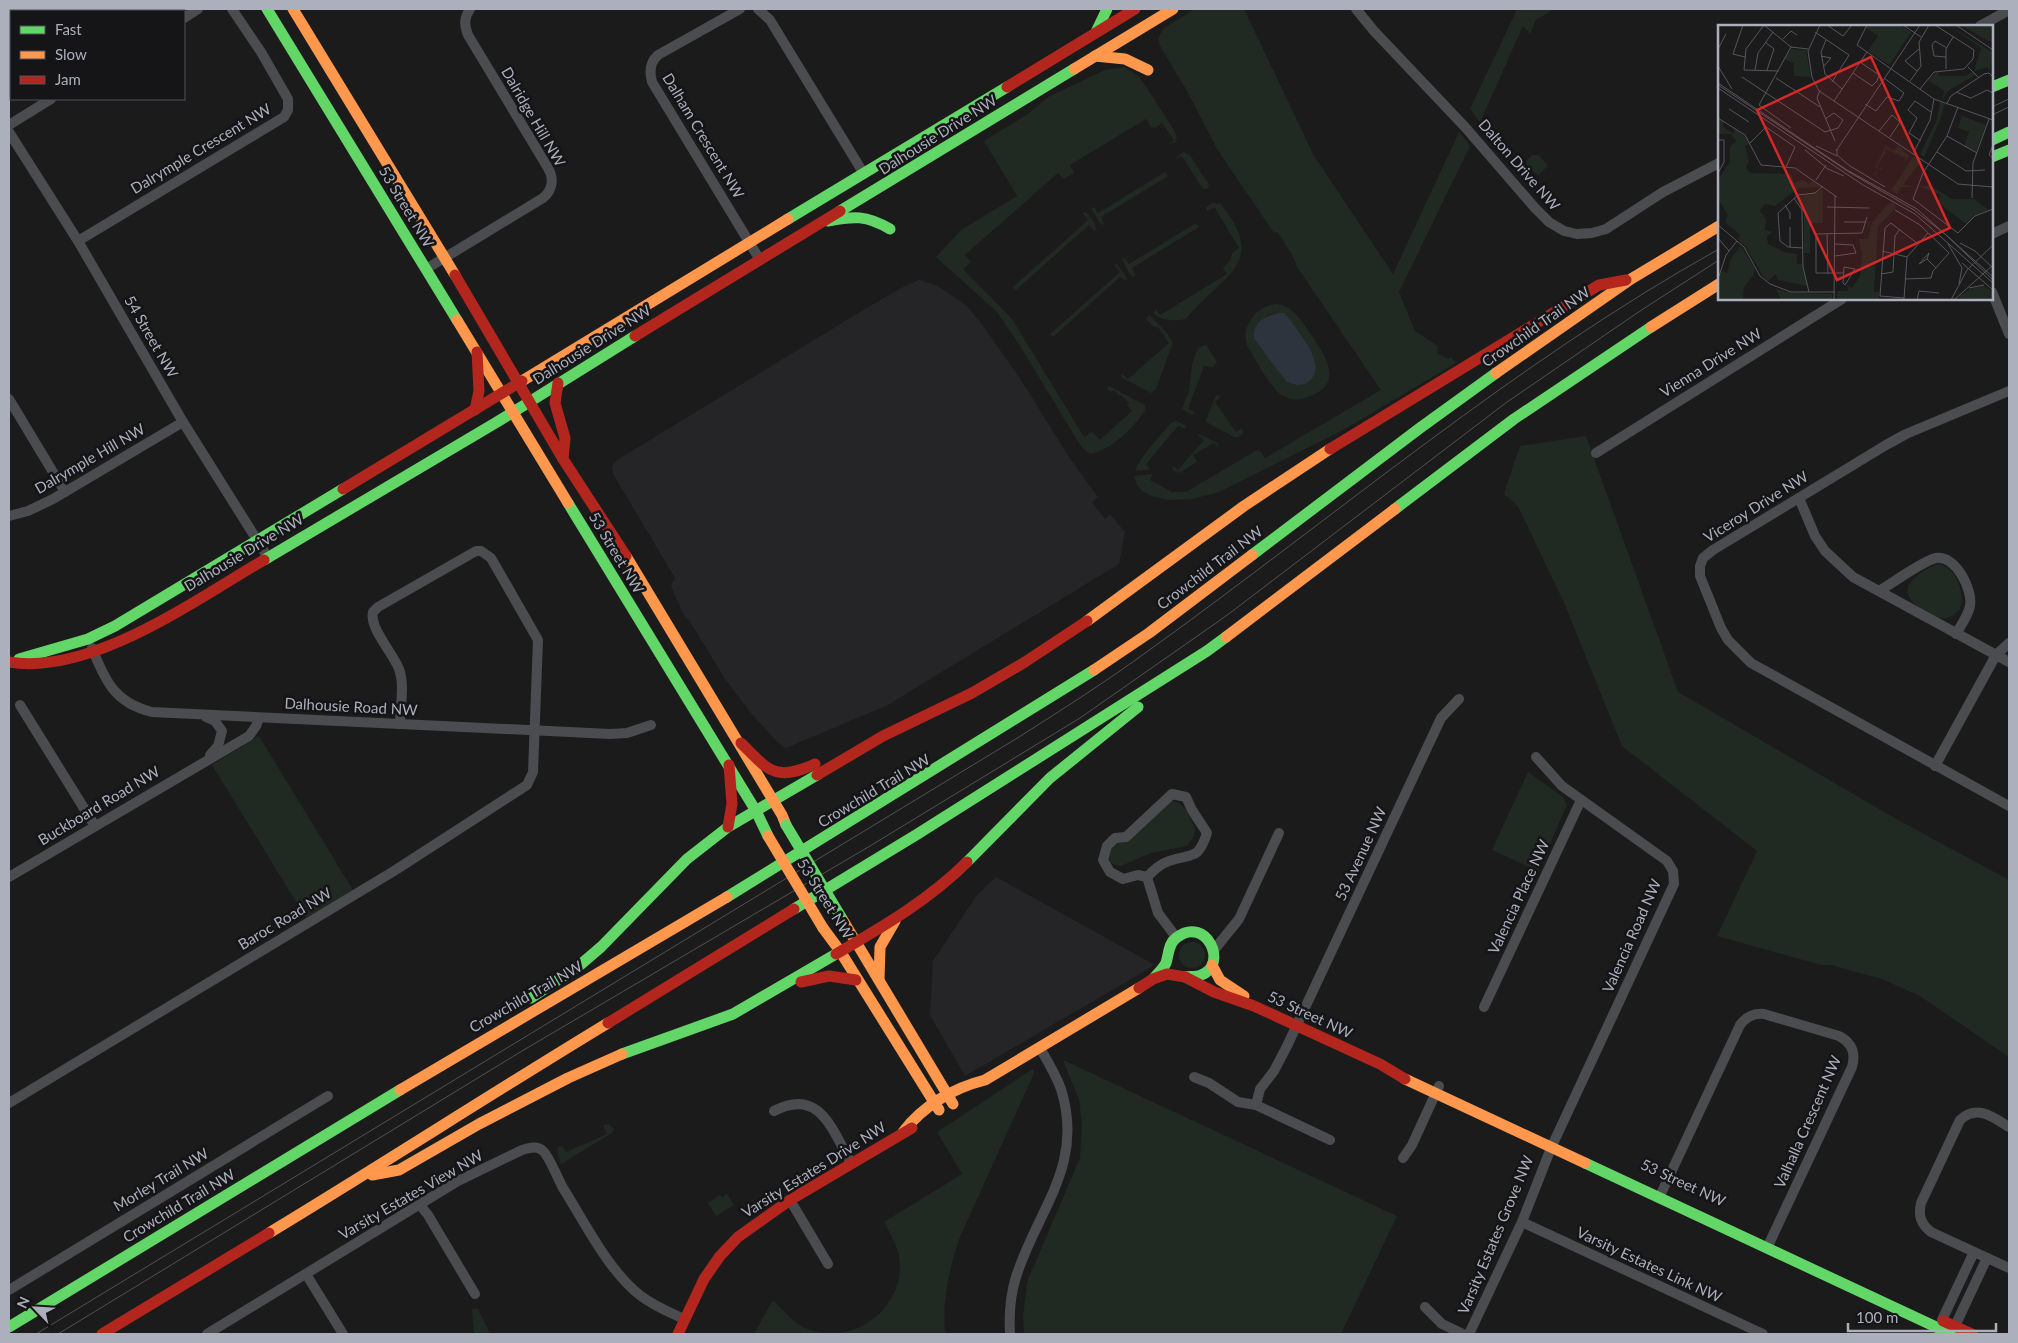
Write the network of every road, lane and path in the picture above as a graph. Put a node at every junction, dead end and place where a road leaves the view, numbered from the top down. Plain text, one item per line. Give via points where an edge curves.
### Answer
1 (198, 9) edge
2 (232, 9) edge
3 (267, 9) edge
4 (294, 9) edge
5 (470, 9) edge
6 (740, 9) edge
7 (758, 9) edge
8 (1106, 9) edge
9 (1135, 9) edge
10 (1173, 9) edge
11 (1356, 9) edge
12 (2009, 10) edge
13 (185, 17) edge
14 (1982, 25) edge
15 (1095, 33) junction
16 (1096, 56) junction
17 (1148, 70) dead end
18 (2009, 80) edge
19 (1993, 87) edge
20 (49, 100) edge
21 (9, 124) edge
22 (9, 132) edge
23 (2009, 132) edge
24 (1993, 140) edge
25 (2009, 150) edge
26 (1993, 157) edge
27 (1718, 164) edge
28 (864, 174) junction
29 (822, 222) junction
30 (2009, 226) edge
31 (1718, 227) edge
32 (890, 228) dead end
33 (1993, 234) edge
34 (78, 241) junction
35 (750, 243) junction
36 (445, 258) junction
37 (760, 260) junction
38 (426, 269) junction
39 (1631, 279) junction
40 (1718, 285) edge
41 (1993, 294) edge
42 (1840, 300) edge
43 (2009, 334) edge
44 (477, 352) junction
45 (518, 383) junction
46 (558, 383) junction
47 (2009, 391) edge
48 (502, 394) junction
49 (9, 399) edge
50 (529, 402) junction
51 (475, 410) junction
52 (513, 412) junction
53 (183, 422) junction
54 (1596, 453) dead end
55 (563, 460) junction
56 (65, 492) junction
57 (1799, 498) junction
58 (9, 516) edge
59 (257, 540) junction
60 (267, 556) junction
61 (1879, 591) junction
62 (1956, 634) junction
63 (88, 639) junction
64 (2009, 643) edge
65 (1208, 652) junction
66 (94, 653) junction
67 (1996, 655) junction
68 (9, 662) edge
69 (2009, 662) edge
70 (1459, 699) dead end
71 (20, 705) dead end
72 (199, 715) junction
73 (259, 718) junction
74 (400, 724) junction
75 (651, 725) dead end
76 (535, 730) junction
77 (883, 736) junction
78 (740, 743) junction
79 (1536, 757) dead end
80 (206, 760) junction
81 (729, 765) junction
82 (1935, 766) junction
83 (773, 800) junction
84 (1580, 800) junction
85 (2009, 806) edge
86 (756, 811) junction
87 (95, 826) junction
88 (728, 827) junction
89 (1279, 833) dead end
90 (9, 877) edge
91 (1147, 877) junction
92 (896, 919) junction
93 (1205, 936) junction
94 (1225, 936) junction
95 (1176, 937) junction
96 (856, 942) junction
97 (1214, 950) junction
98 (840, 951) junction
99 (1212, 965) junction
100 (1184, 977) junction
101 (1153, 979) junction
102 (856, 980) junction
103 (880, 980) junction
104 (788, 984) junction
105 (1254, 1006) junction
106 (1484, 1007) dead end
107 (1296, 1025) junction
108 (1040, 1048) junction
109 (450, 1058) junction
110 (1194, 1077) dead end
111 (1438, 1090) junction
112 (328, 1096) dead end
113 (950, 1100) junction
114 (9, 1103) edge
115 (1256, 1105) junction
116 (938, 1107) junction
117 (774, 1111) dead end
118 (2009, 1127) edge
119 (1330, 1140) dead end
120 (1552, 1144) junction
121 (1403, 1158) dead end
122 (851, 1163) junction
123 (364, 1176) junction
124 (1661, 1194) junction
125 (790, 1200) junction
126 (420, 1205) junction
127 (1522, 1222) junction
128 (1769, 1244) junction
129 (1974, 1252) junction
130 (1987, 1258) junction
131 (828, 1264) dead end
132 (2009, 1268) edge
133 (306, 1274) junction
134 (9, 1290) edge
135 (475, 1294) dead end
136 (1425, 1307) dead end
137 (684, 1319) junction
138 (9, 1327) edge
139 (1947, 1329) edge
140 (102, 1334) edge
141 (207, 1334) edge
142 (343, 1334) edge
143 (678, 1334) edge
144 (1010, 1334) edge
145 (1463, 1334) edge
146 (1469, 1334) edge
147 (1763, 1334) edge
148 (1972, 1334) edge

1 - 13 street
2 - 34 street, Dalrymple Crescent NW via 288,99 284,117
3 - 38 main road, 53 Street NW
4 - 36 main road, 53 Street NW
5 - 36 street, Dalridge Hill NW via 465,18 465,29 551,173 552,184 543,198
6 - 35 street, Dalham Crescent NW via 658,55 650,74
7 - 28 street via 770,20
8 - 15 main road
9 - 15 main road, Dalhousie Drive NW
10 - 16 main road, Dalhousie Drive NW
11 - 27 street, Dalton Drive NW via 1535,208 1564,231 1592,234 1606,229 1664,192
12 - 14 street
15 - 28 main road, Dalhousie Drive NW
16 - 17 main road via 1125,59
16 - 29 main road, Dalhousie Drive NW
18 - 19 main road
20 - 21 street
22 - 34 street, 54 Street NW
23 - 24 main road
25 - 26 main road
28 - 35 main road, Dalhousie Drive NW
29 - 32 main road via 870,217
29 - 37 main road, Dalhousie Drive NW
30 - 33 street
31 - 39 main road, Crowchild Trail NW
34 - 53 street, 54 Street NW
35 - 37 street, Dalham Crescent NW
35 - 45 main road, Dalhousie Drive NW
36 - 38 street, Dalridge Hill NW
36 - 45 main road, 53 Street NW
37 - 46 main road, Dalhousie Drive NW
38 - 44 main road, 53 Street NW
39 - 77 main road via 1599,285 1323,453 1026,662 972,693
39 - 109 main road, Crowchild Trail NW via 1420,428 1149,633 1058,694 771,871
40 - 65 main road via 1514,420
41 - 43 street
42 - 54 street, Vienna Drive NW
44 - 48 main road, 53 Street NW
44 - 51 main road via 479,391
45 - 48 main road, Dalhousie Drive NW
45 - 50 main road, 53 Street NW
46 - 50 main road, Dalhousie Drive NW
46 - 55 main road via 555,403 565,438
47 - 57 street, Viceroy Drive NW via 1906,434
48 - 51 main road, Dalhousie Drive NW
48 - 52 main road, 53 Street NW
49 - 56 street
50 - 52 main road, Dalhousie Drive NW
50 - 55 main road, 53 Street NW
51 - 59 main road, Dalhousie Drive NW
52 - 60 main road, Dalhousie Drive NW
52 - 81 main road, 53 Street NW
53 - 56 street, Dalrymple Hill NW
53 - 59 street, 54 Street NW
55 - 78 main road, 53 Street NW via 646,587
56 - 58 street, Dalrymple Hill NW via 41,506
57 - 61 street via 1825,551 1853,577
57 - 82 street, Viceroy Drive NW via 1703,558 1700,576 1721,628 1751,663
59 - 60 street, 54 Street NW
59 - 63 main road, Dalhousie Drive NW
60 - 66 main road, Dalhousie Drive NW via 158,622
61 - 62 street
61 - 62 street via 1931,560 1942,558 1952,562 1959,569 1970,598 1970,608
62 - 67 street
63 - 66 street, Dalhousie Road NW
63 - 68 main road, Dalhousie Drive NW
64 - 67 street
65 - 92 main road via 1050,778 952,877
65 - 123 main road via 900,845 468,1107
66 - 68 main road, Dalhousie Drive NW via 48,663 26,665
66 - 72 street, Dalhousie Road NW via 107,683 128,703 152,712
67 - 69 street
67 - 82 street
70 - 107 street, 53 Avenue NW via 1440,718
71 - 87 street
72 - 73 street, Dalhousie Road NW
72 - 80 street, Buckboard Road NW via 215,721 222,731 218,746
73 - 74 street, Dalhousie Road NW
73 - 80 street, Buckboard Road NW via 249,736
74 - 76 street, Dalhousie Road NW
74 - 76 street, Baroc Road NW via 401,675 374,624 373,612 481,551 491,558 538,640
75 - 76 street, Dalhousie Road NW via 621,734
76 - 114 street, Baroc Road NW via 533,772 524,788
77 - 78 main road via 866,738 804,770 785,774 768,769
77 - 83 main road
78 - 83 main road, 53 Street NW
79 - 84 street, Valencia Road NW via 1562,786
80 - 87 street, Buckboard Road NW
81 - 86 main road, 53 Street NW
81 - 88 main road via 733,806
82 - 85 street, Viceroy Drive NW
83 - 86 main road
83 - 96 main road, 53 Street NW, bridge
84 - 106 street, Valencia Place NW
84 - 120 street, Valencia Road NW via 1667,861 1674,878
86 - 88 main road
86 - 98 main road, 53 Street NW, bridge via 823,928
87 - 90 street, Buckboard Road NW
88 - 109 main road via 687,858 587,959 468,1040
89 - 94 street via 1239,919
91 - 91 street via 1138,875 1123,879 1110,872 1103,860 1107,846 1115,838 1126,837 1172,794 1186,797 1207,833 1201,848 1194,856 1157,867
91 - 95 street via 1158,913
92 - 96 main road
92 - 103 main road via 880,947
93 - 94 street
93 - 95 main road via 1192,932
93 - 97 main road
94 - 97 street
95 - 101 main road, Varsity Estates Drive NW via 1165,965
96 - 98 main road
96 - 103 main road, 53 Street NW
97 - 99 main road
98 - 102 main road, 53 Street NW
98 - 104 main road
99 - 100 main road via 1202,975
99 - 105 main road, 53 Street NW via 1221,982 1246,996
100 - 101 main road, Varsity Estates Drive NW via 1167,974
100 - 105 main road, 53 Street NW via 1242,1004
101 - 108 main road, Varsity Estates Drive NW
102 - 104 main road via 828,974
102 - 116 main road, 53 Street NW
103 - 113 main road, 53 Street NW
104 - 123 main road via 734,1014 622,1054 568,1078 399,1170
105 - 107 main road, 53 Street NW
107 - 111 main road, 53 Street NW via 1380,1064 1394,1074
107 - 115 street, 53 Avenue NW via 1274,1071 1260,1089
108 - 113 main road, Varsity Estates Drive NW via 985,1080 981,1088
108 - 144 street via 1061,1089 1068,1139 1061,1175 1015,1279 1010,1302
109 - 138 main road, Crowchild Trail NW
110 - 115 street via 1216,1087 1231,1099
111 - 120 main road, 53 Street NW
111 - 121 street via 1412,1146
112 - 134 street, Morley Trail NW
113 - 116 main road, Varsity Estates Drive NW
115 - 119 street
116 - 122 main road, Varsity Estates Drive NW via 915,1117 904,1132
117 - 122 street via 798,1103 817,1109
118 - 129 street via 1983,1112 1964,1116 1921,1203 1920,1219 1925,1227
120 - 124 main road, 53 Street NW
120 - 127 street, Varsity Estates Grove NW
122 - 125 main road, Varsity Estates Drive NW
123 - 140 main road
124 - 128 main road, 53 Street NW
124 - 128 street, Valhalla Crescent NW via 1744,1020 1754,1014 1764,1014 1840,1036 1854,1053 1852,1067
125 - 131 street
125 - 137 main road, Varsity Estates Drive NW via 727,1248 704,1278
126 - 133 street, Varsity Estates View NW
126 - 135 street
126 - 137 street, Varsity Estates View NW via 458,1181 522,1150 542,1150 616,1270 639,1295
127 - 146 street, Varsity Estates Grove NW
127 - 147 street, Varsity Estates Link NW
128 - 139 main road, 53 Street NW
129 - 130 street
129 - 139 street
130 - 132 street
130 - 139 street
133 - 141 street, Varsity Estates View NW
133 - 142 street
136 - 145 street, Varsity Estates Grove NW via 1442,1324
137 - 143 main road, Varsity Estates Drive NW
139 - 148 main road, 53 Street NW

